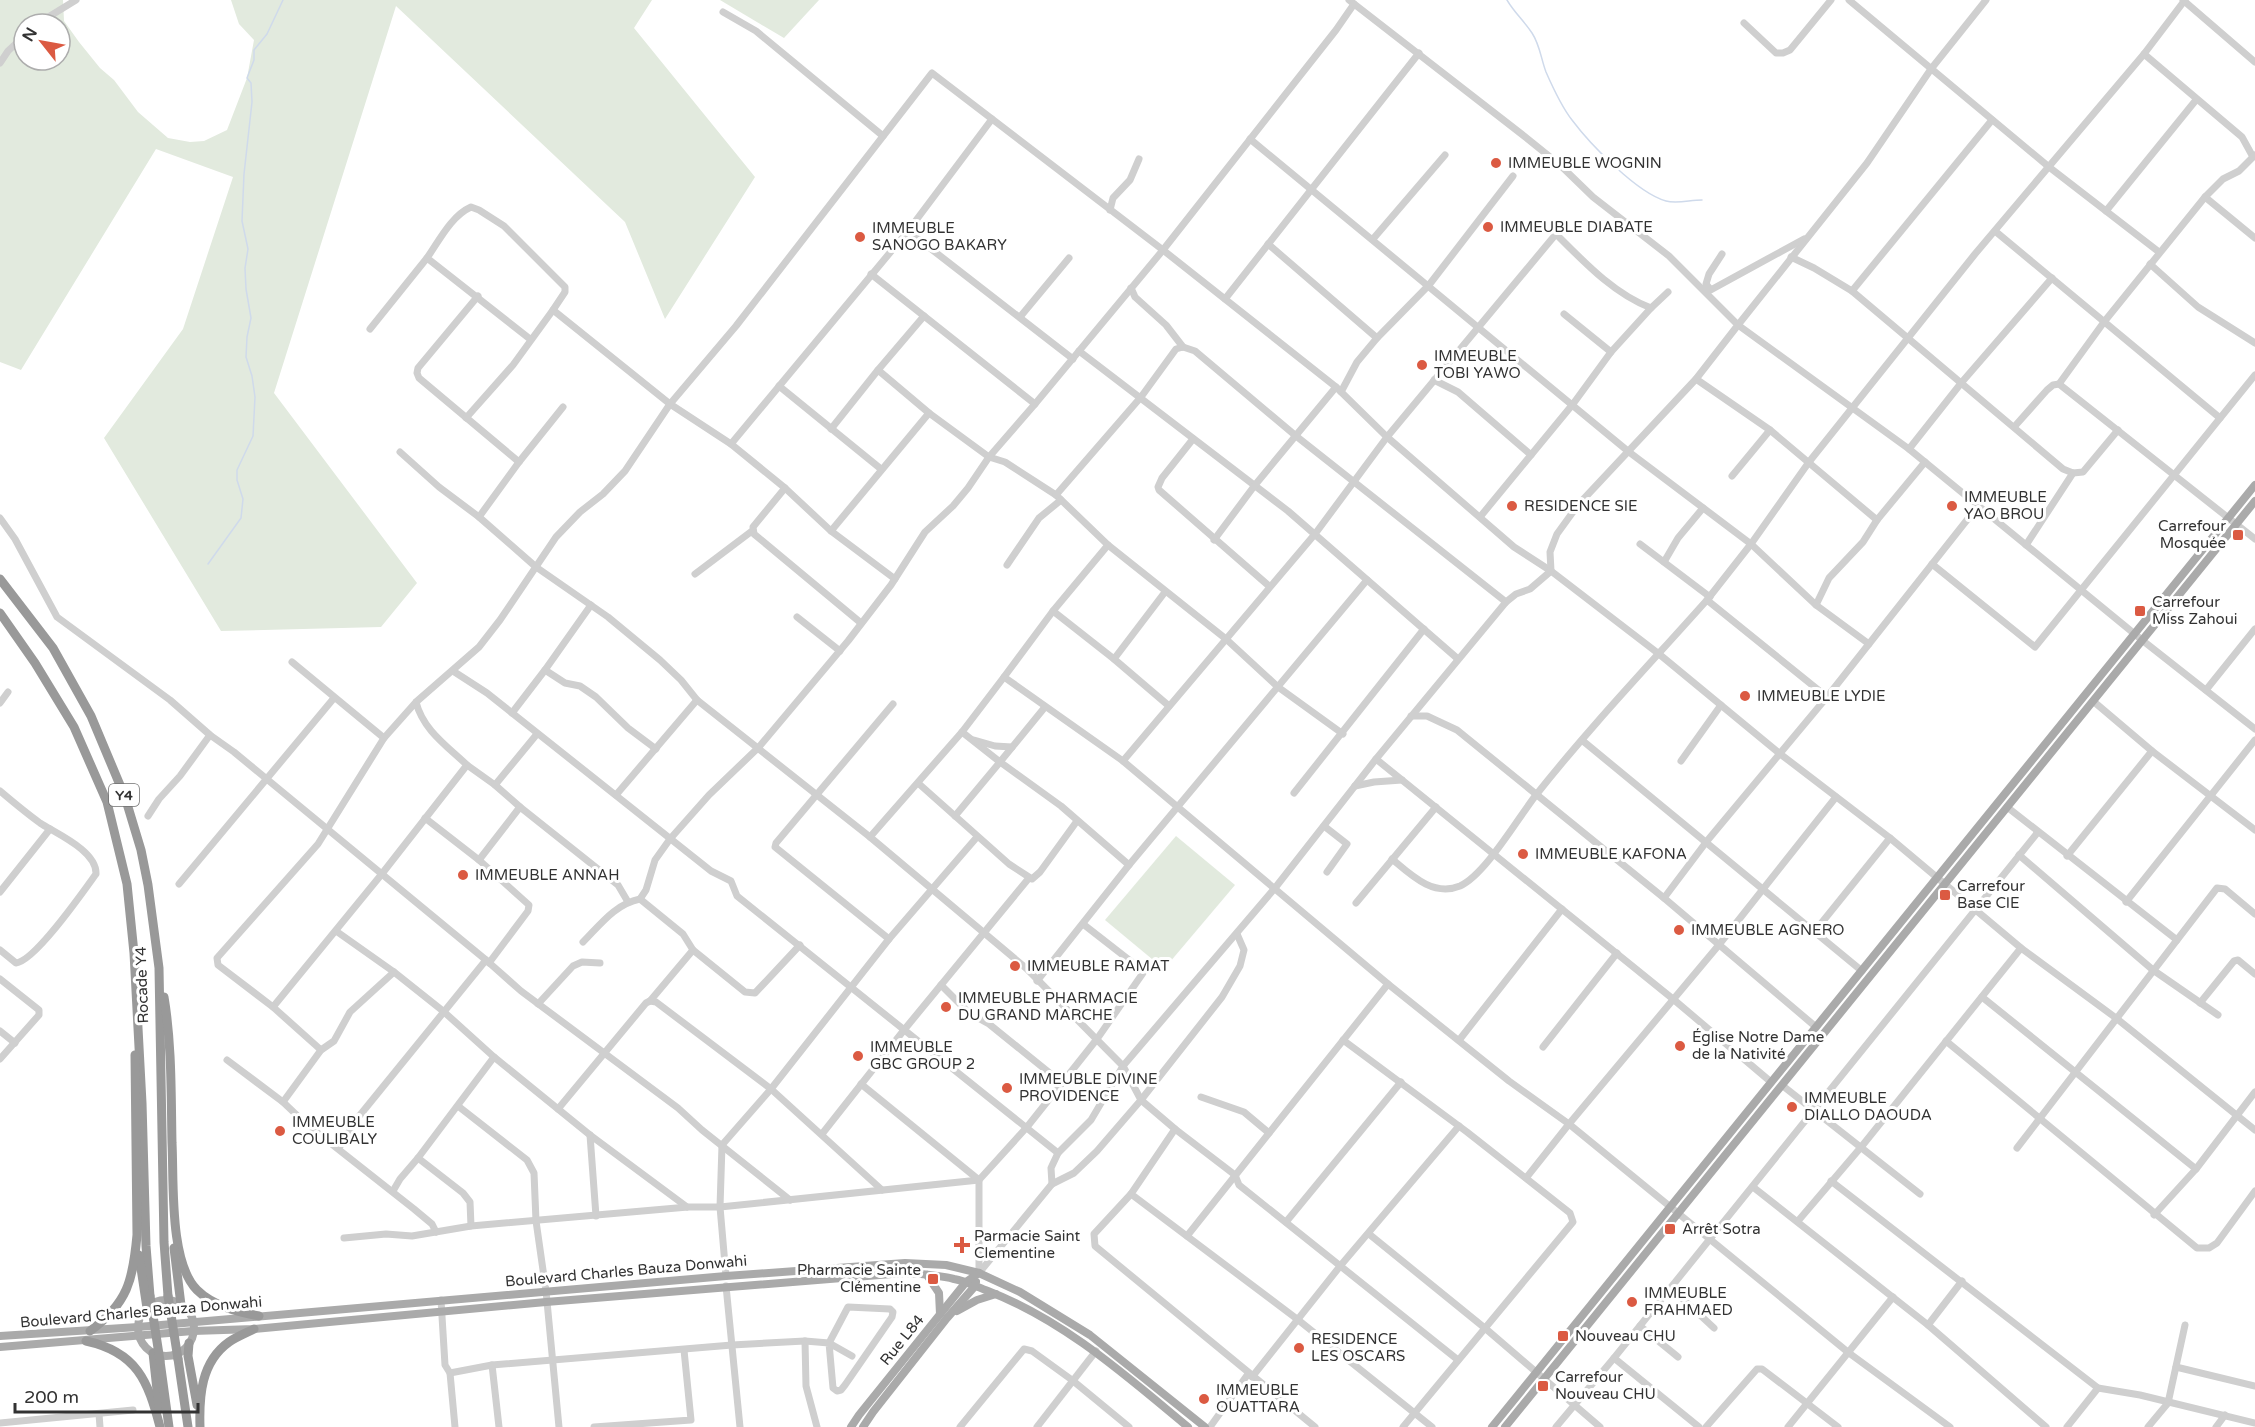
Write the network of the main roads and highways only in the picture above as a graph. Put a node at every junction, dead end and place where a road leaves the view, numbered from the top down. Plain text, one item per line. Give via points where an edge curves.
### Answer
1 (2255, 485) edge
2 (2255, 501) edge
3 (0, 579) edge
4 (0, 613) edge
5 (1941, 880) junction
6 (159, 968) junction
7 (136, 990) junction
8 (1674, 1210) junction
9 (174, 1220) junction
10 (137, 1235) junction
11 (979, 1273) junction
12 (927, 1275) junction
13 (966, 1282) junction
14 (975, 1286) junction
15 (996, 1294) junction
16 (181, 1305) junction
17 (147, 1308) junction
18 (259, 1316) junction
19 (943, 1316) junction
20 (193, 1326) junction
21 (138, 1327) junction
22 (254, 1329) junction
23 (90, 1331) junction
24 (0, 1336) edge
25 (139, 1337) junction
26 (86, 1341) junction
27 (189, 1343) junction
28 (0, 1347) edge
29 (157, 1357) junction
30 (1540, 1376) junction
31 (200, 1426) edge
32 (161, 1427) edge
33 (169, 1427) edge
34 (188, 1427) edge
35 (851, 1427) edge
36 (863, 1427) edge
37 (1188, 1427) edge
38 (1207, 1427) edge
39 (1492, 1427) edge
40 (1505, 1427) edge

1 - 5 main road
2 - 5 main road via 2007,807
3 - 6 highway, Rocade Y4 / Y4 via 53,648 91,716 125,797 148,885
4 - 7 highway, Rocade Y4 / Y4 via 74,727 107,802 127,884
5 - 8 main road via 1771,1082
5 - 8 main road via 1783,1086
6 - 9 highway via 168,1048
6 - 34 highway, Rocade Y4 / Y4, bridge via 164,1242
7 - 10 highway
7 - 29 highway, Rocade Y4 / Y4, bridge via 146,1246
8 - 30 main road
9 - 16 highway
9 - 18 highway via 181,1256 196,1290 226,1307
10 - 17 highway
10 - 23 highway via 126,1293 111,1314
11 - 13 main road, Rue L84
11 - 14 main road
11 - 18 main road, Boulevard Charles Bauza Donwahi via 946,1265 905,1263
11 - 38 main road, Boulevard Charles Bauza Donwahi via 1020,1292 1090,1335
12 - 13 main road, Boulevard Charles Bauza Donwahi
12 - 19 main road via 939,1293
12 - 22 main road, Boulevard Charles Bauza Donwahi via 904,1273 726,1287
13 - 14 main road, Boulevard Charles Bauza Donwahi
13 - 19 main road, Rue L84
14 - 15 main road, Boulevard Charles Bauza Donwahi
14 - 19 main road
15 - 19 main road
15 - 37 main road, Boulevard Charles Bauza Donwahi via 1033,1311 1096,1351
16 - 17 main road via 164,1300
16 - 20 main road
17 - 21 main road
18 - 20 main road, Boulevard Charles Bauza Donwahi
19 - 35 main road, Rue L84
19 - 36 main road
20 - 21 main road, Boulevard Charles Bauza Donwahi
20 - 22 main road, Boulevard Charles Bauza Donwahi
20 - 25 main road, Boulevard Charles Bauza Donwahi
20 - 27 main road
21 - 23 main road, Boulevard Charles Bauza Donwahi
21 - 25 main road
22 - 31 highway via 229,1342 210,1362 203,1376
23 - 24 main road, Boulevard Charles Bauza Donwahi
25 - 26 main road, Boulevard Charles Bauza Donwahi
25 - 29 main road
26 - 28 main road, Boulevard Charles Bauza Donwahi
26 - 32 highway via 105,1345 132,1364 145,1380
27 - 29 main road via 177,1354
27 - 31 highway
29 - 32 highway
29 - 33 highway, Rocade Y4 / Y4
30 - 39 main road
30 - 40 main road

